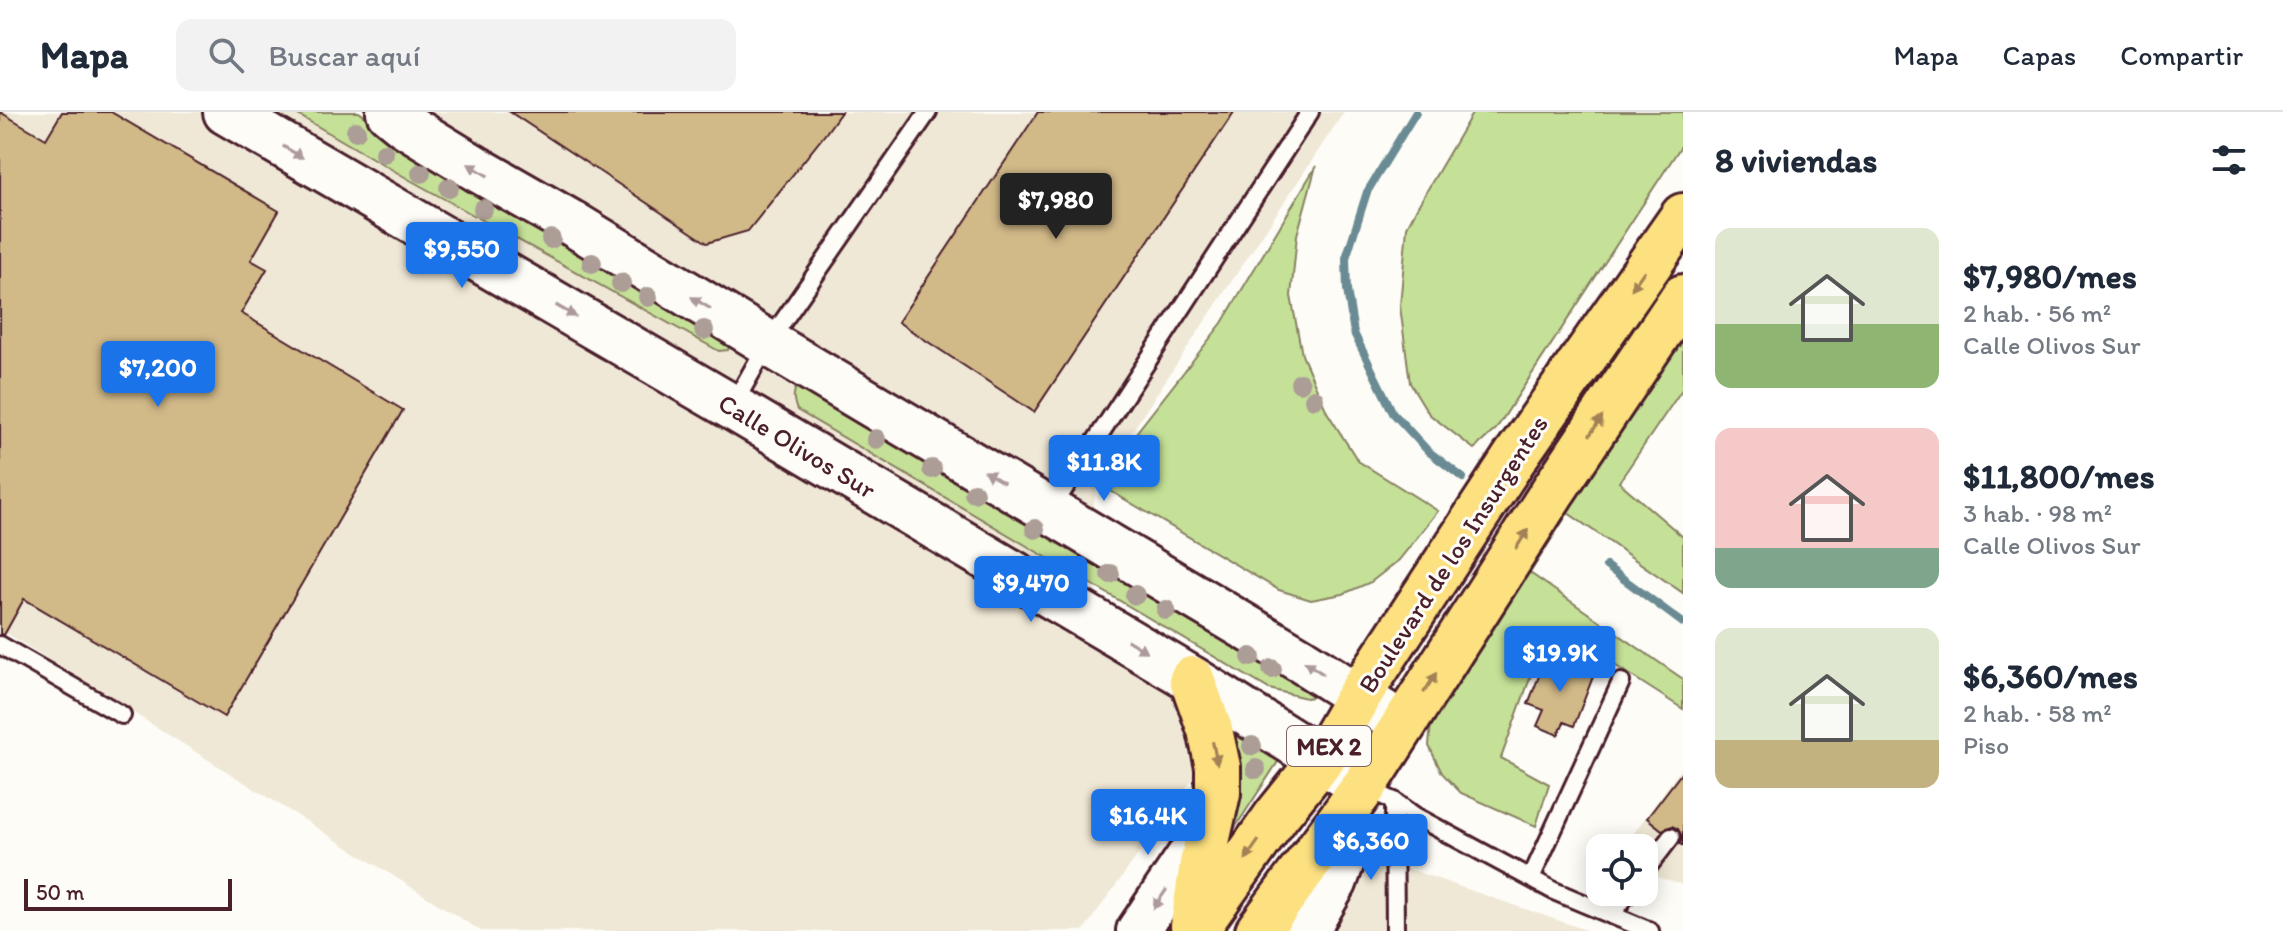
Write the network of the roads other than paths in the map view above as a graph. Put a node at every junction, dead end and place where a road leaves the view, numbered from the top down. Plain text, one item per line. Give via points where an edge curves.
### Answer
1 (226, 112) edge
2 (389, 112) edge
3 (928, 112) edge
4 (1310, 112) edge
5 (1683, 216) edge
6 (1683, 297) edge
7 (768, 343) junction
8 (732, 407) junction
9 (1050, 510) junction
10 (0, 645) edge
11 (1192, 679) junction
12 (1621, 682) dead end
13 (1358, 697) junction
14 (122, 715) dead end
15 (1403, 725) junction
16 (1322, 759) junction
17 (1368, 799) junction
18 (1213, 820) junction
19 (1671, 837) dead end
20 (1658, 854) edge
21 (1531, 878) junction
22 (1618, 906) edge
23 (1611, 915) junction
24 (1138, 931) edge
25 (1194, 931) edge
26 (1258, 931) edge
27 (1307, 931) edge
28 (1395, 931) edge
29 (1650, 931) edge

1 -> 8 main road, Calle Olivos Sur
7 -> 2 main road
3 - 7 lane
4 - 9 lane
5 -> 13 highway, Boulevard de los Insurgentes / MEX 2 via 1515,457
15 -> 6 highway, Boulevard de los Insurgentes / MEX 2
7 - 8 lane
9 -> 7 main road
8 -> 11 main road, Calle Olivos Sur
13 -> 9 main road
10 - 14 lane
11 - 16 main road, Calle Olivos Sur
11 -> 18 highway via 1218,767
12 - 21 lane
13 - 15 main road
13 - 16 highway, Boulevard de los Insurgentes / MEX 2
15 - 17 highway, Boulevard de los Insurgentes / MEX 2
16 - 17 main road, Calle Olivos Sur
16 -> 25 highway, Boulevard de los Insurgentes / MEX 2
17 - 21 lane via 1415,816
17 - 26 highway, Boulevard de los Insurgentes / MEX 2
17 - 27 street via 1335,883
17 - 28 lane
18 -> 24 street
18 - 25 highway
19 - 20 lane
21 - 23 lane
22 - 23 lane
23 - 29 lane

